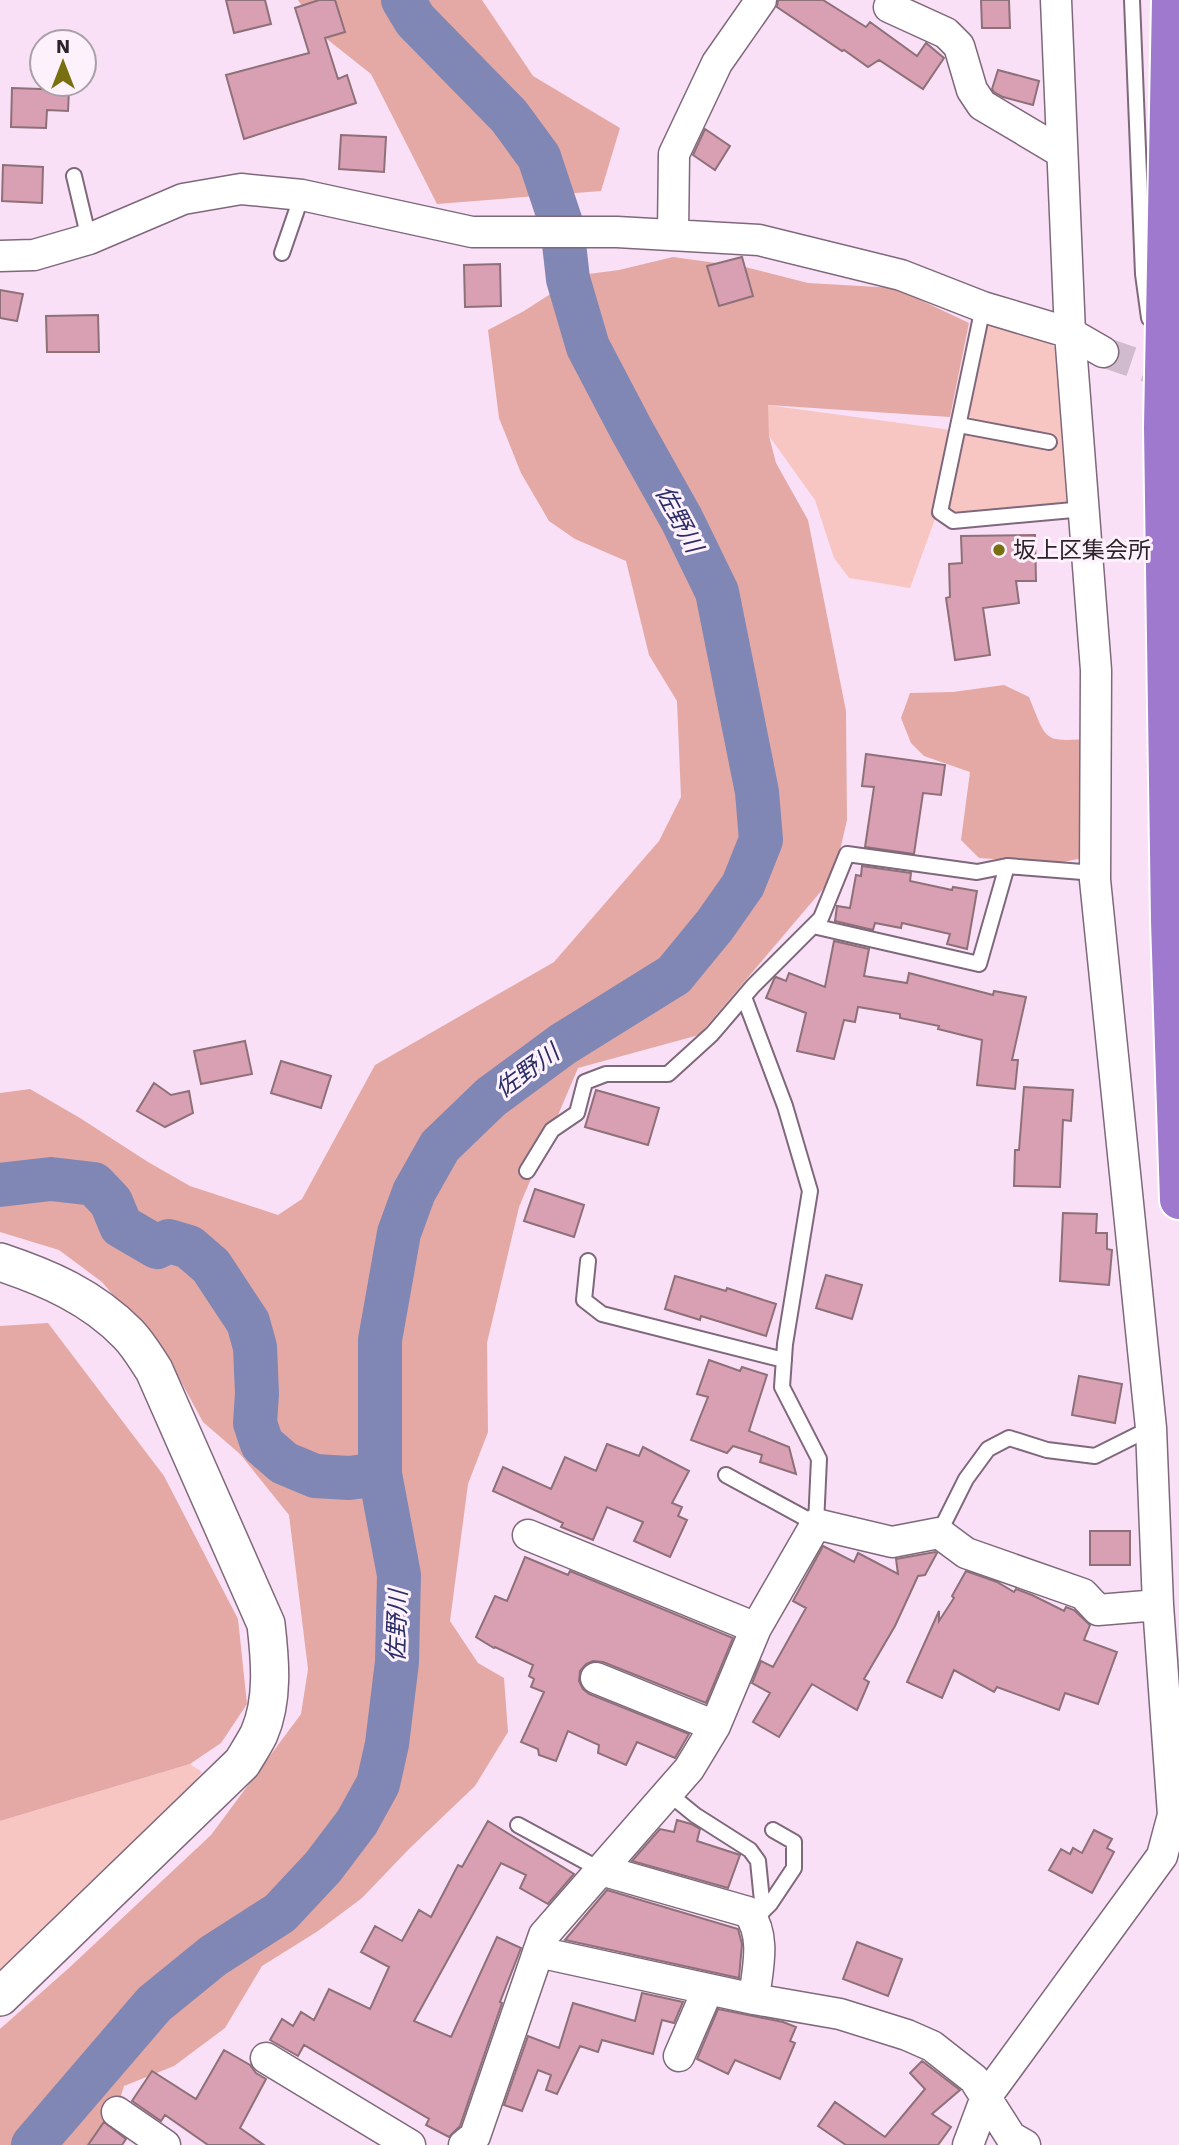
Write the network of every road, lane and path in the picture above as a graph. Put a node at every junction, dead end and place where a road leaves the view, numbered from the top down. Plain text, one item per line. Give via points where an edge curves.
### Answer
1 (761, 0) edge
2 (1056, 0) edge
3 (1132, 0) edge
4 (1171, 0) edge
5 (889, 7) dead end
6 (1061, 152) junction
7 (74, 176) dead end
8 (302, 195) junction
9 (673, 234) junction
10 (89, 239) junction
11 (282, 253) dead end
12 (0, 256) edge
13 (983, 307) junction
14 (1070, 332) junction
15 (1103, 352) tunnel mouth
16 (959, 425) junction
17 (1163, 427) junction
18 (1049, 442) dead end
19 (1084, 509) junction
20 (1007, 866) junction
21 (1096, 873) junction
22 (813, 926) junction
23 (744, 997) junction
24 (527, 1171) dead end
25 (1179, 1200) edge
26 (588, 1261) dead end
27 (0, 1262) edge
28 (784, 1360) junction
29 (1151, 1428) junction
30 (726, 1475) dead end
31 (816, 1524) junction
32 (939, 1533) junction
33 (528, 1535) dead end
34 (1158, 1605) junction
35 (757, 1628) junction
36 (596, 1678) dead end
37 (715, 1726) junction
38 (668, 1793) junction
39 (518, 1825) dead end
40 (773, 1830) dead end
41 (601, 1870) junction
42 (758, 1915) junction
43 (538, 1952) junction
44 (708, 1989) junction
45 (0, 1997) edge
46 (754, 1999) junction
47 (679, 2056) dead end
48 (266, 2058) dead end
49 (986, 2097) junction
50 (117, 2112) dead end
51 (477, 2142) edge
52 (165, 2145) edge
53 (410, 2145) edge
54 (968, 2145) edge
55 (1025, 2145) edge

1 - 9 street via 717,63 674,154
2 - 6 street
3 - 17 lane via 1143,274
4 - 17 highway
5 - 6 street via 946,33 959,46 972,90 982,104
6 - 14 street
7 - 10 lane
8 - 9 street via 472,232
8 - 10 street via 242,188 183,199
8 - 11 lane
9 - 13 street via 759,240 901,275
10 - 12 street via 34,255
13 - 14 street
13 - 16 lane
14 - 15 street
14 - 19 street
16 - 18 lane
16 - 19 lane via 940,512 953,521
17 - 25 highway
19 - 21 street via 1096,670
20 - 21 lane
20 - 22 lane via 977,872 847,854 821,918
20 - 22 lane via 979,964
21 - 29 street
22 - 23 lane
23 - 24 lane via 668,1074 606,1074 585,1082 577,1112 552,1130
23 - 28 lane via 810,1191
26 - 28 lane via 584,1300 602,1314
27 - 45 street via 49,1279 92,1302 130,1335 154,1370 266,1624 269,1653 269,1692 260,1731 242,1763
28 - 31 lane via 782,1387 819,1459
29 - 32 lane via 1096,1456 1047,1450 1009,1438 988,1449 966,1479
29 - 34 street
30 - 31 lane
31 - 32 street via 892,1542
31 - 35 street
32 - 34 street via 966,1553 1083,1594 1098,1610
33 - 35 street
34 - 49 street via 1173,1815 1162,1856
35 - 37 street
36 - 37 street
37 - 38 street
38 - 41 street
38 - 42 lane via 750,1850 758,1861
39 - 41 lane
40 - 42 lane via 794,1842 794,1868 771,1904
41 - 42 street
41 - 43 street via 544,1935
42 - 46 street
43 - 44 street
43 - 51 street
44 - 46 street
44 - 47 street
46 - 49 street via 840,2014 907,2035 932,2046 974,2079
48 - 53 street
49 - 54 street
49 - 55 street via 1011,2137
50 - 52 street

